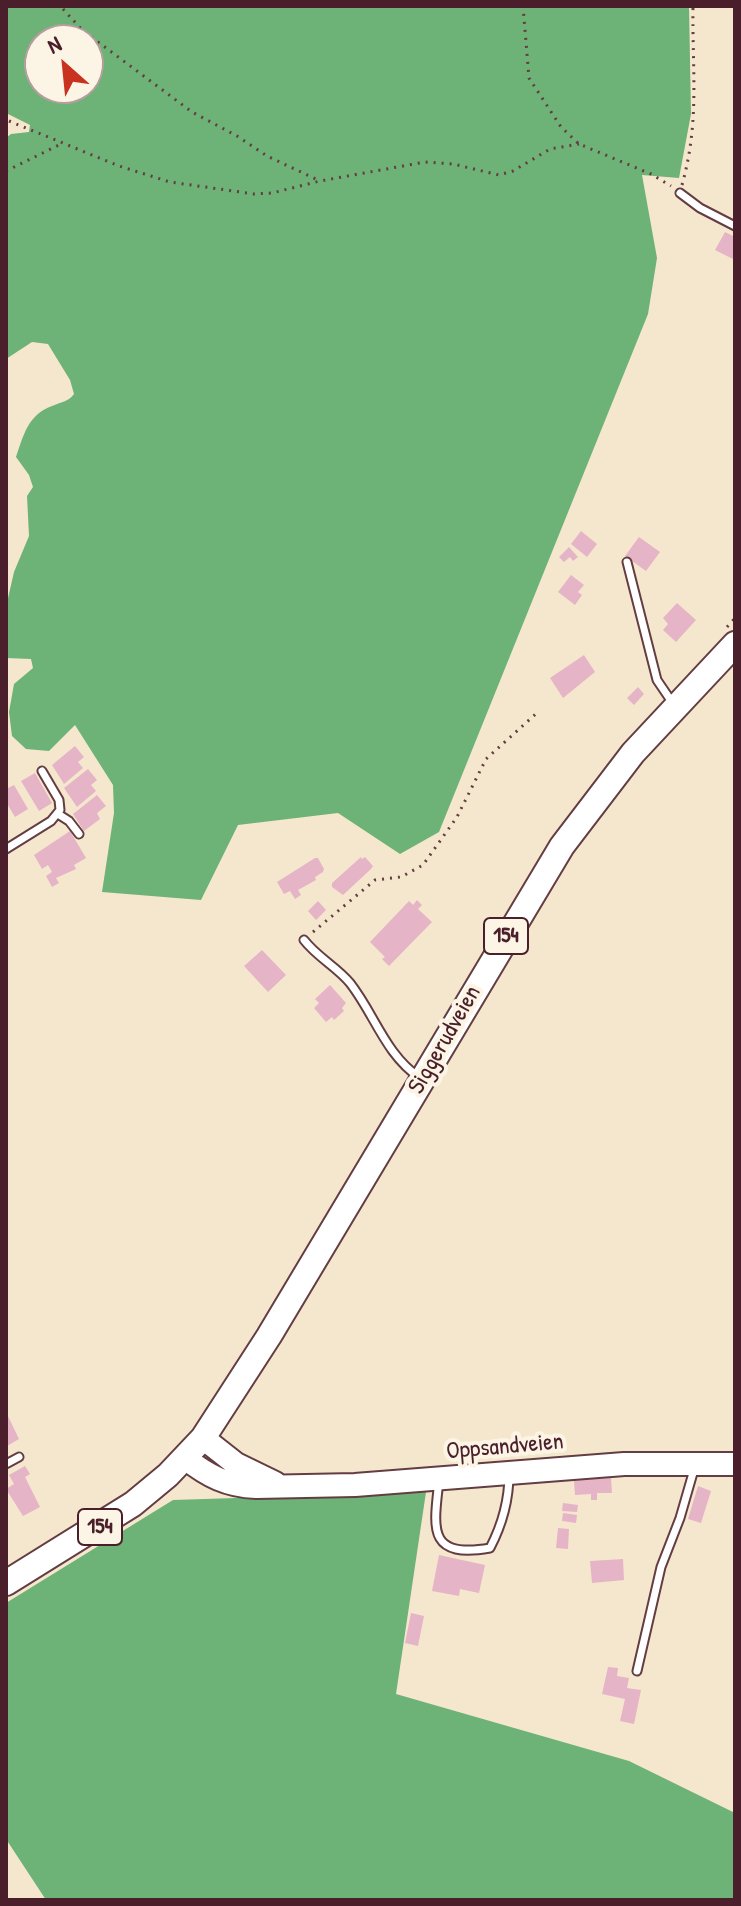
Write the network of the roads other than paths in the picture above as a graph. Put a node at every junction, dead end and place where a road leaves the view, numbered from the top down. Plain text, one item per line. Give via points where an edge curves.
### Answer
1 (680, 193) road end
2 (735, 226) edge
3 (627, 562) dead end
4 (735, 644) edge
5 (675, 707) junction
6 (42, 771) dead end
7 (58, 814) junction
8 (79, 834) dead end
9 (6, 849) edge
10 (304, 940) road end
11 (422, 1080) junction
12 (203, 1438) junction
13 (19, 1457) dead end
14 (185, 1458) junction
15 (6, 1464) edge
16 (696, 1464) junction
17 (735, 1464) edge
18 (508, 1472) junction
19 (439, 1478) junction
20 (279, 1486) junction
21 (6, 1583) edge
22 (637, 1671) dead end

1 - 2 lane
3 - 5 lane via 657,680
4 - 5 main road, Siggerudveien / 154
5 - 11 main road, Siggerudveien / 154 via 612,778 562,846
6 - 7 lane via 59,800
7 - 8 lane
7 - 9 lane
10 - 11 lane via 351,984 393,1054
11 - 12 main road, Siggerudveien / 154
12 - 14 main road, Siggerudveien / 154
12 - 20 main road, Oppsandveien via 236,1464
13 - 15 lane
14 - 20 main road, Oppsandveien via 227,1484
14 - 21 main road, 154 via 116,1516
16 - 17 main road, Oppsandveien
16 - 18 main road, Oppsandveien
16 - 22 lane via 661,1567
18 - 19 main road, Oppsandveien
18 - 19 lane via 509,1492 498,1531 490,1548 477,1550 452,1548 436,1534
19 - 20 main road, Oppsandveien

